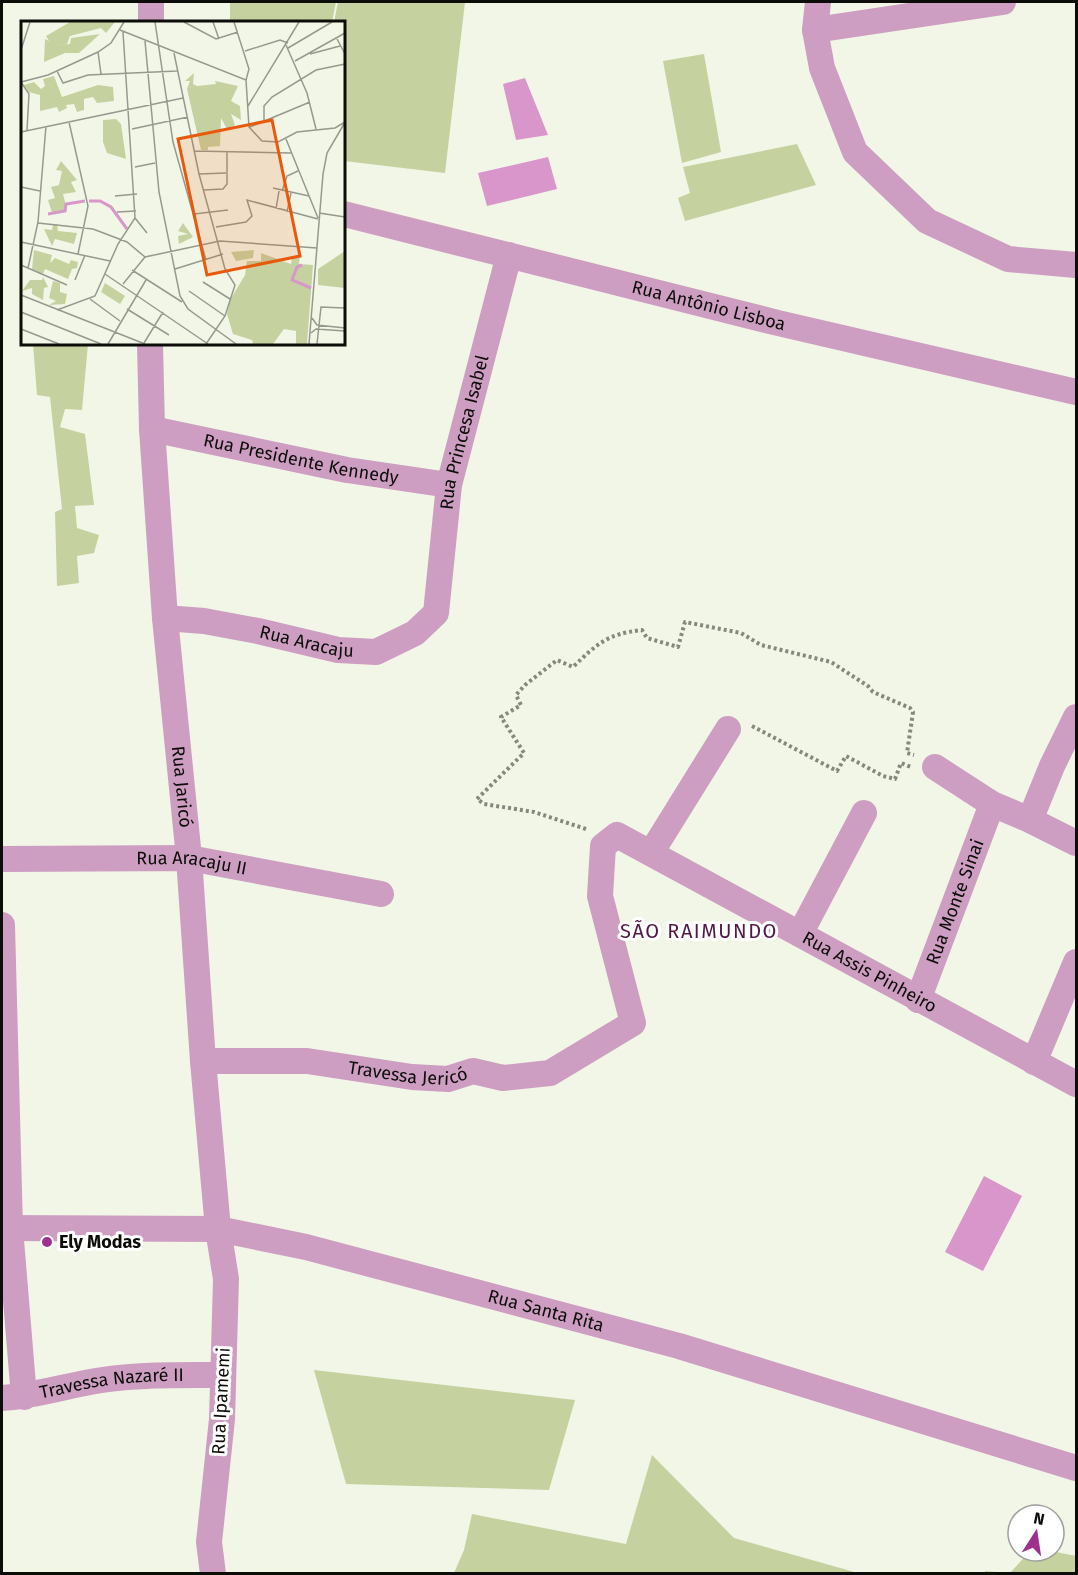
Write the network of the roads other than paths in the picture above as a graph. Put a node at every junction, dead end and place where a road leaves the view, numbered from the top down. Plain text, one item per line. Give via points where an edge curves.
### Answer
1 (151, 2) edge
2 (818, 2) edge
3 (997, 2) edge
4 (151, 21) edge
5 (815, 30) junction
6 (345, 214) edge
7 (509, 255) junction
8 (1077, 265) edge
9 (150, 345) edge
10 (1077, 392) edge
11 (152, 429) junction
12 (449, 485) junction
13 (436, 613) joint
14 (165, 618) junction
15 (1077, 717) edge
16 (728, 729) road end
17 (935, 767) road end
18 (992, 804) junction
19 (864, 813) dead end
20 (1030, 820) junction
21 (1077, 843) edge
22 (651, 853) junction
23 (2, 858) edge
24 (189, 858) junction
25 (381, 894) dead end
26 (2, 925) edge
27 (800, 934) junction
28 (1077, 962) edge
29 (918, 1000) junction
30 (633, 1023) joint
31 (203, 1061) junction
32 (1034, 1062) junction
33 (1077, 1084) edge
34 (6, 1228) edge
35 (218, 1229) junction
36 (223, 1376) junction
37 (13, 1398) edge
38 (1077, 1468) edge
39 (213, 1574) edge

1 - 4 street
2 - 5 street
3 - 5 street
5 - 8 street via 822,68 855,152 927,221 1008,259
6 - 7 street, Rua Antônio Lisboa
7 - 10 street, Rua Antônio Lisboa
7 - 12 street, Rua Princesa Isabel
9 - 11 street, Rua Jaricó
11 - 12 street, Rua Presidente Kennedy via 347,470
11 - 14 street, Rua Jaricó
12 - 13 street, Rua Princesa Isabel
13 - 14 street, Rua Aracaju via 415,633 376,652 338,650 204,621
14 - 24 street, Rua Jaricó
15 - 20 street
16 - 22 street
17 - 18 street
18 - 20 street
18 - 29 street, Rua Monte Sinai
19 - 27 street
20 - 21 street
22 - 27 street, Rua Assis Pinheiro
22 - 30 street, Rua Assis Pinheiro via 617,835 603,846 600,896
23 - 24 street, Rua Aracaju II
24 - 25 street, Rua Aracaju II
24 - 31 street, Rua Jaricó
26 - 34 street
27 - 29 street, Rua Assis Pinheiro
28 - 32 street
29 - 32 street, Rua Assis Pinheiro
30 - 31 street, Travessa Jericó via 550,1073 503,1078 473,1071 448,1079 412,1077 307,1061
31 - 35 street, Rua Jaricó
32 - 33 street, Rua Assis Pinheiro
34 - 35 street, Rua Santa Rita
34 - 37 street
35 - 36 street, Rua Ipamemi via 226,1279
35 - 38 street, Rua Santa Rita via 306,1247 679,1346
36 - 37 street, Travessa Nazaré II via 158,1374
36 - 39 street, Rua Ipamemi via 209,1542

